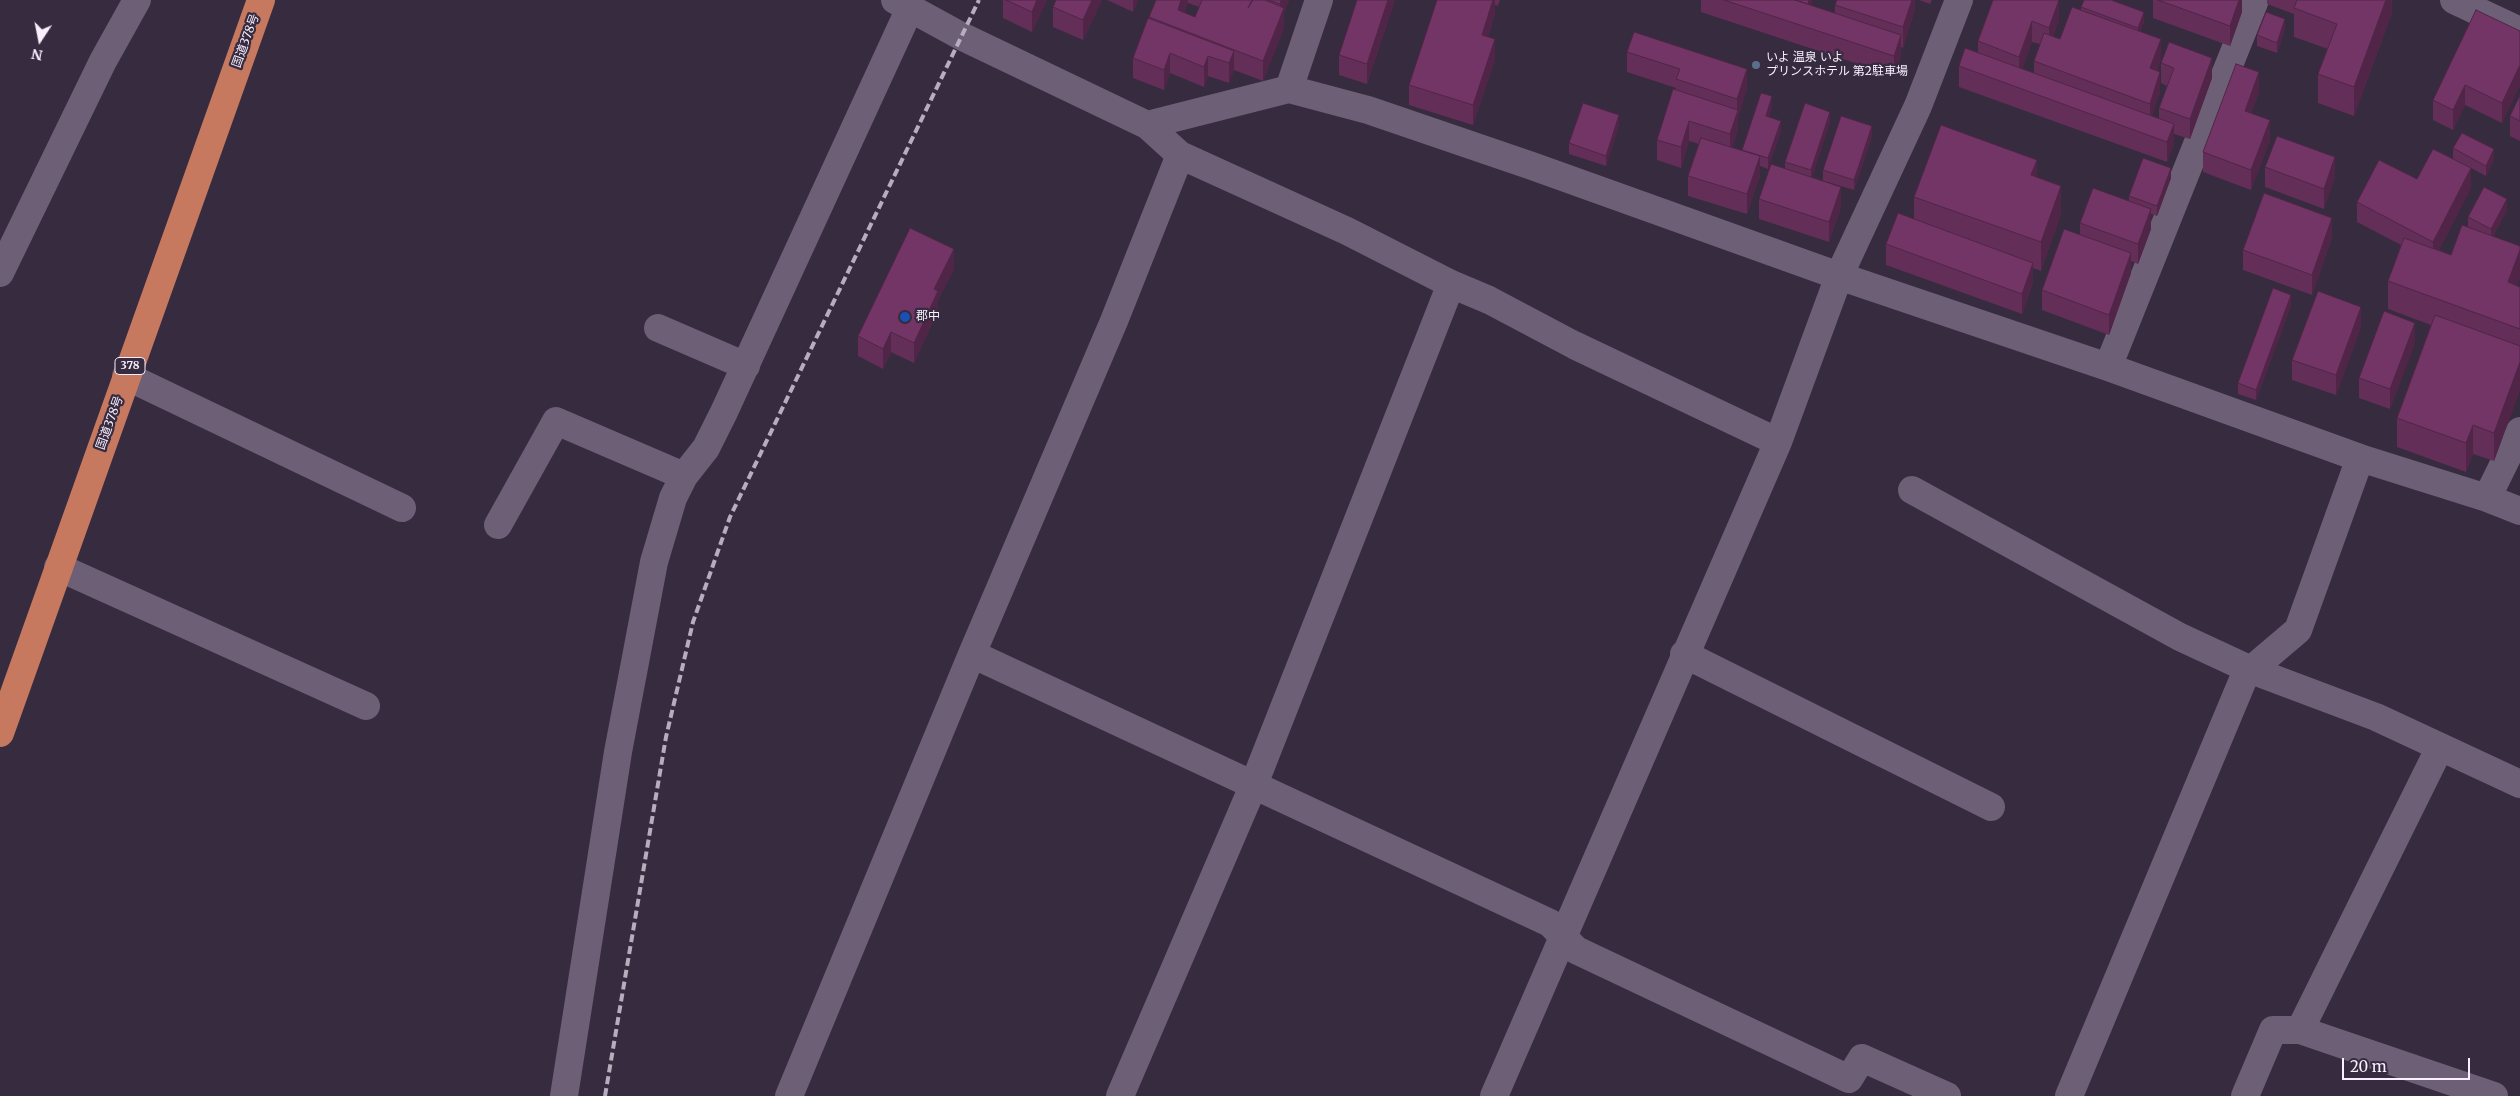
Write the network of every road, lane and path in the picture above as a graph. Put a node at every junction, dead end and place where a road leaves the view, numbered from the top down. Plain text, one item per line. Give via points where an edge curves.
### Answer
1 (137, 0) edge
2 (262, 0) edge
3 (1319, 0) edge
4 (1959, 0) edge
5 (2255, 0) edge
6 (2454, 0) edge
7 (916, 6) edge
8 (2520, 30) edge
9 (1289, 89) junction
10 (1146, 125) junction
11 (1180, 155) junction
12 (7, 237) edge
13 (0, 273) edge
14 (1839, 276) junction
15 (1451, 284) junction
16 (658, 328) dead end
17 (746, 366) junction
18 (2108, 367) junction
19 (126, 376) junction
20 (2520, 431) edge
21 (1778, 442) junction
22 (2360, 458) junction
23 (684, 476) junction
24 (1912, 490) dead end
25 (2487, 498) junction
26 (402, 508) dead end
27 (2520, 511) edge
28 (498, 525) dead end
29 (58, 567) junction
30 (972, 654) junction
31 (1684, 654) junction
32 (2251, 670) junction
33 (366, 706) dead end
34 (0, 733) edge
35 (2440, 747) junction
36 (1254, 784) junction
37 (2520, 784) edge
38 (1991, 807) dead end
39 (1563, 937) junction
40 (2300, 1030) junction
41 (564, 1096) edge
42 (789, 1096) edge
43 (1120, 1096) edge
44 (1494, 1096) edge
45 (1947, 1096) edge
46 (2069, 1096) edge
47 (2245, 1096) edge
48 (2494, 1096) edge

1 - 12 street
2 - 19 highway, 国道378号 / 378
3 - 9 street
4 - 14 street via 1918,106
5 - 18 street
6 - 8 street
7 - 10 street via 961,36
7 - 17 street
9 - 10 street
9 - 14 street via 1368,110
10 - 11 street
11 - 15 street via 1347,231
11 - 30 street via 1114,321
12 - 13 street
14 - 18 street
14 - 21 street
15 - 21 street
15 - 36 street
16 - 17 street
17 - 23 street via 706,448
18 - 22 street
19 - 26 street
19 - 29 highway, 国道378号 / 378
20 - 25 street
21 - 31 street
22 - 25 street
22 - 32 street via 2298,630
23 - 28 street via 556,421
23 - 41 street via 673,498 652,572 618,752
24 - 32 street via 2180,637
25 - 27 street
29 - 33 street
29 - 34 highway, 国道378号 / 378
30 - 36 street
30 - 42 street
31 - 38 street
31 - 39 street
32 - 35 street via 2376,717
32 - 46 street via 2245,675
35 - 37 street
35 - 40 street
36 - 39 street via 1550,923
36 - 43 street
39 - 44 street
39 - 45 street via 1576,950 1849,1079 1862,1058
40 - 47 street via 2272,1030
40 - 48 street

